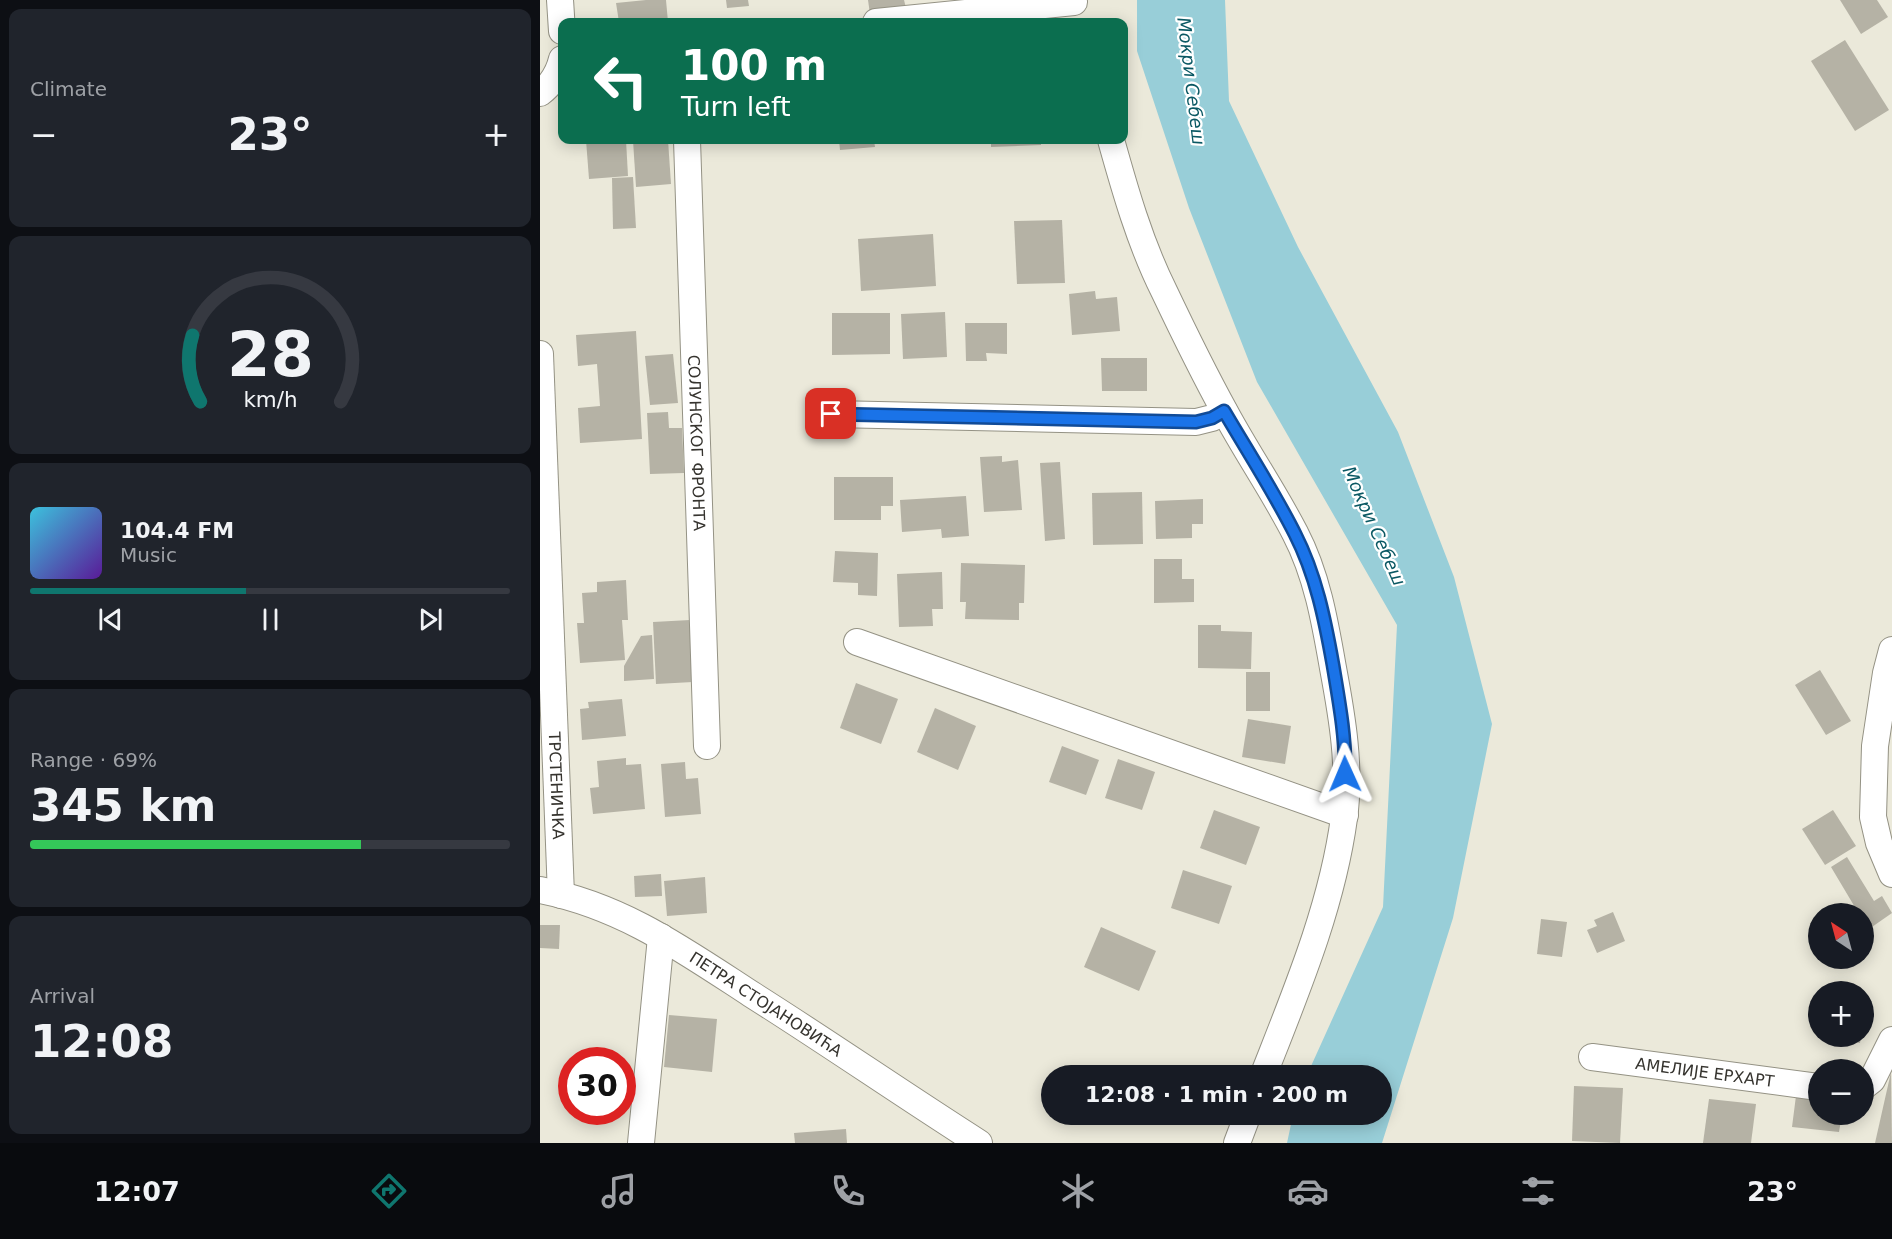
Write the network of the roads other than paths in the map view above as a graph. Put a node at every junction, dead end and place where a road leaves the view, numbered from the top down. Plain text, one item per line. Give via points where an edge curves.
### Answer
1 (561, 0) edge
2 (1075, 8) edge
3 (562, 18) edge
4 (933, 18) edge
5 (558, 68) edge
6 (540, 93) edge
7 (687, 144) edge
8 (1112, 144) edge
9 (540, 354) edge
10 (1224, 411) junction
11 (831, 414) dead end
12 (857, 642) dead end
13 (1892, 650) edge
14 (707, 746) dead end
15 (1345, 815) junction
16 (1892, 874) edge
17 (551, 892) edge
18 (661, 937) junction
19 (1892, 1040) edge
20 (1592, 1057) dead end
21 (1267, 1065) edge
22 (1874, 1076) edge
23 (1808, 1086) edge
24 (1244, 1125) edge
25 (641, 1143) edge
26 (979, 1143) edge
27 (1237, 1143) edge

1 - 3 street
2 - 4 street
5 - 6 street
7 - 14 street, СОЛУНСКОГ ФРОНТА
8 - 10 street via 1162,288
9 - 17 street, ТРСТЕНИЧКА
10 - 11 street via 1196,422
10 - 15 street via 1296,535 1312,575 1338,691 1346,754
12 - 15 street
13 - 16 street via 1875,746 1873,817
15 - 21 street via 1334,880
17 - 18 street, ПЕТРА СТОЈАНОВИЋА via 618,914
18 - 25 street
18 - 26 street, ПЕТРА СТОЈАНОВИЋА
19 - 22 street
20 - 23 street, АМЕЛИЈЕ ЕРХАРТ
24 - 27 street

